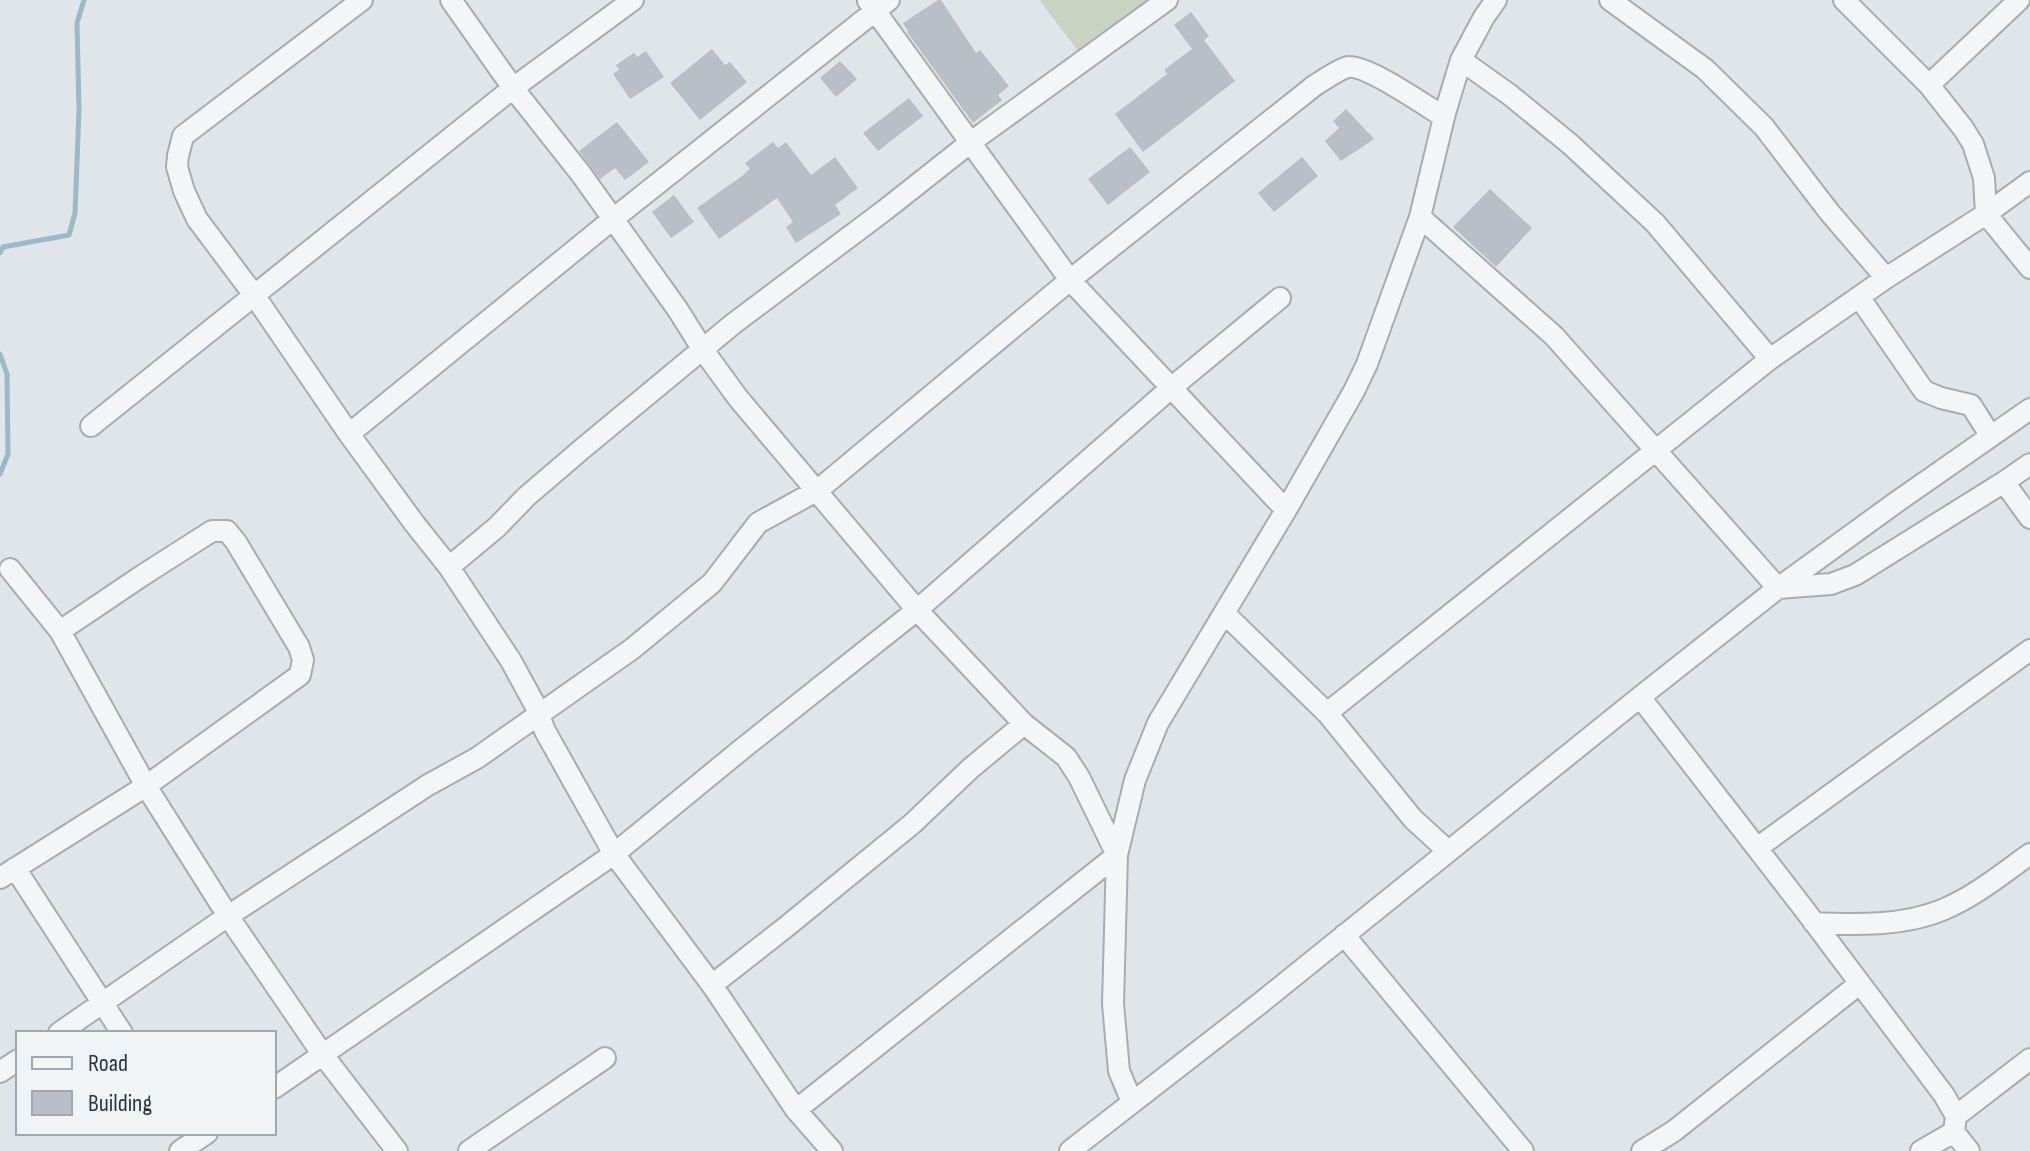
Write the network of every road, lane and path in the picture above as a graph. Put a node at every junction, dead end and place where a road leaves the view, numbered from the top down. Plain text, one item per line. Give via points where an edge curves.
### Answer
1 (362, 0) edge
2 (451, 0) edge
3 (633, 0) edge
4 (1167, 0) edge
5 (1496, 0) edge
6 (1610, 0) edge
7 (1844, 0) edge
8 (2019, 0) edge
9 (877, 4) edge
10 (1461, 60) junction
11 (1929, 85) junction
12 (513, 88) junction
13 (1444, 117) junction
14 (971, 142) junction
15 (2030, 182) edge
16 (1986, 214) junction
17 (1420, 217) junction
18 (613, 219) junction
19 (2030, 268) edge
20 (1886, 278) junction
21 (1070, 280) junction
22 (254, 295) junction
23 (1859, 297) junction
24 (1280, 298) dead end
25 (703, 350) junction
26 (1770, 359) junction
27 (1171, 388) junction
28 (2030, 409) edge
29 (91, 426) dead end
30 (349, 434) junction
31 (1990, 435) junction
32 (1657, 451) junction
33 (2030, 464) edge
34 (2004, 482) junction
35 (818, 490) junction
36 (1286, 510) junction
37 (2030, 518) edge
38 (449, 567) junction
39 (10, 569) dead end
40 (1778, 588) junction
41 (917, 610) junction
42 (1224, 613) junction
43 (60, 631) junction
44 (2030, 650) edge
45 (1640, 697) junction
46 (1327, 713) junction
47 (538, 714) junction
48 (1024, 724) junction
49 (146, 786) junction
50 (1757, 848) junction
51 (1448, 851) junction
52 (614, 854) junction
53 (2030, 854) edge
54 (1117, 855) junction
55 (7, 873) edge
56 (228, 916) junction
57 (1814, 923) junction
58 (1344, 935) junction
59 (1859, 984) junction
60 (712, 985) junction
61 (103, 1004) junction
62 (62, 1031) edge
63 (121, 1031) edge
64 (323, 1055) junction
65 (605, 1058) dead end
66 (2030, 1059) edge
67 (276, 1087) edge
68 (1132, 1102) junction
69 (796, 1110) junction
70 (1955, 1124) junction
71 (397, 1151) edge
72 (469, 1151) edge
73 (832, 1151) edge
74 (1070, 1151) edge
75 (1523, 1151) edge
76 (1642, 1151) edge
77 (1921, 1151) edge
78 (1969, 1151) edge

1 - 22 street via 183,136 177,167 184,191 197,219
2 - 12 street
3 - 12 street
4 - 14 street
5 - 10 street
6 - 20 street via 1705,69 1764,127
7 - 11 street
8 - 11 street
9 - 14 street
9 - 18 street
10 - 13 street
10 - 26 street via 1570,144 1655,223
11 - 16 street via 1973,144 1984,178
12 - 18 street
12 - 22 street
13 - 17 street
13 - 21 street via 1378,77 1347,67 1314,86
14 - 21 street
14 - 25 street
15 - 16 street
16 - 19 street
16 - 20 street
17 - 32 street via 1554,336
17 - 36 street via 1367,364
18 - 25 street
18 - 30 street
20 - 23 street
21 - 27 street
21 - 35 street
22 - 29 street
22 - 30 street
23 - 26 street
23 - 31 street via 1924,391 1971,405
24 - 27 street
25 - 35 street
25 - 38 street
26 - 32 street
27 - 36 street
27 - 41 street
28 - 31 street
30 - 38 street
31 - 40 street
32 - 40 street
32 - 46 street
33 - 34 street
34 - 37 street
34 - 40 street via 1855,575 1831,584
35 - 41 street
35 - 47 street via 758,523 712,583 632,649
36 - 42 street
38 - 47 street via 511,661
39 - 43 street
40 - 45 street
41 - 48 street
41 - 52 street
42 - 46 street
42 - 54 street via 1158,723 1135,780
43 - 49 street
43 - 49 street via 212,531 227,531 299,647 300,675
44 - 50 street
45 - 50 street
45 - 51 street
46 - 51 street via 1413,819
47 - 52 street
47 - 56 street
48 - 54 street via 1066,757
48 - 60 street via 912,824
49 - 55 street
49 - 56 street
50 - 57 street
51 - 58 street
52 - 60 street
52 - 64 street
53 - 57 street via 1941,911 1883,923
54 - 68 street via 1113,1004 1119,1071
54 - 69 street
55 - 61 street
56 - 61 street
56 - 64 street
57 - 59 street
58 - 68 street
58 - 75 street
59 - 70 street via 1944,1095
59 - 76 street
60 - 69 street
61 - 62 street
61 - 63 street
64 - 67 street
64 - 71 street
65 - 72 street
66 - 70 street
68 - 74 street
69 - 73 street
70 - 77 street
70 - 78 street

